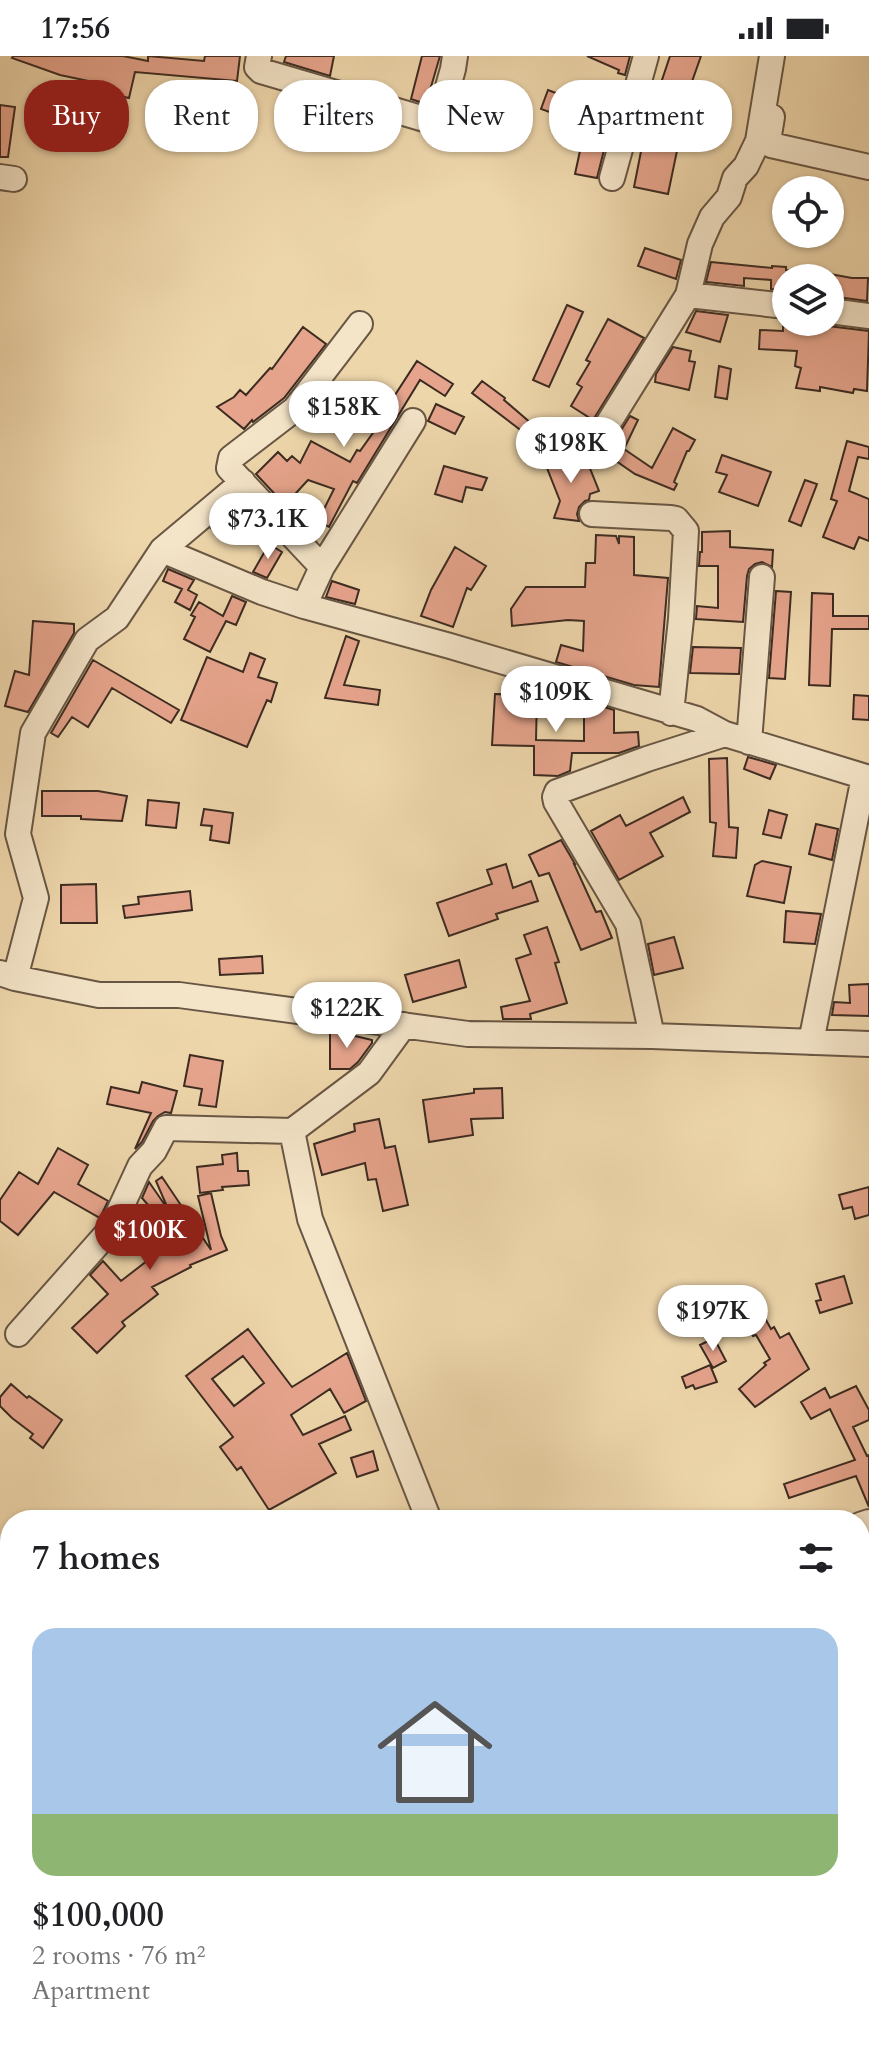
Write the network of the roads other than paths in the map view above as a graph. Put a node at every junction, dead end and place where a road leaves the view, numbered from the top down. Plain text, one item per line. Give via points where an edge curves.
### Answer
1 (259, 56) edge
2 (455, 56) edge
3 (646, 56) edge
4 (781, 57) edge
5 (869, 167) edge
6 (612, 178) dead end
7 (688, 295) junction
8 (772, 304) edge
9 (844, 313) edge
10 (869, 316) edge
11 (360, 324) dead end
12 (413, 421) dead end
13 (591, 451) dead end
14 (243, 482) junction
15 (592, 514) dead end
16 (162, 550) junction
17 (322, 567) junction
18 (762, 577) dead end
19 (304, 606) junction
20 (671, 713) junction
21 (725, 734) junction
22 (749, 742) junction
23 (867, 778) edge
24 (8, 975) edge
25 (404, 1025) junction
26 (652, 1036) junction
27 (811, 1042) junction
28 (869, 1044) edge
29 (292, 1131) junction
30 (18, 1334) dead end
31 (425, 1510) edge

1 - 2 street via 261,71 438,123
3 - 6 street
4 - 5 street via 768,134 771,145
4 - 7 street via 758,141 729,197 712,217
7 - 8 street
7 - 13 street
9 - 10 street
11 - 14 street via 295,409 231,458 229,468
12 - 17 street
14 - 16 street
14 - 17 street
15 - 20 street via 671,518 686,531
16 - 19 street
16 - 24 street via 117,618 87,640 33,733 18,834 36,898
17 - 19 street
18 - 22 street
19 - 20 street
20 - 21 street
21 - 22 street
21 - 26 street via 555,797 628,924
22 - 23 street
23 - 27 street
24 - 25 street via 99,995 179,995
25 - 26 street via 468,1034
25 - 29 street via 369,1073
26 - 27 street
27 - 28 street
29 - 30 street via 166,1128 140,1166 111,1229
29 - 31 street via 310,1219

